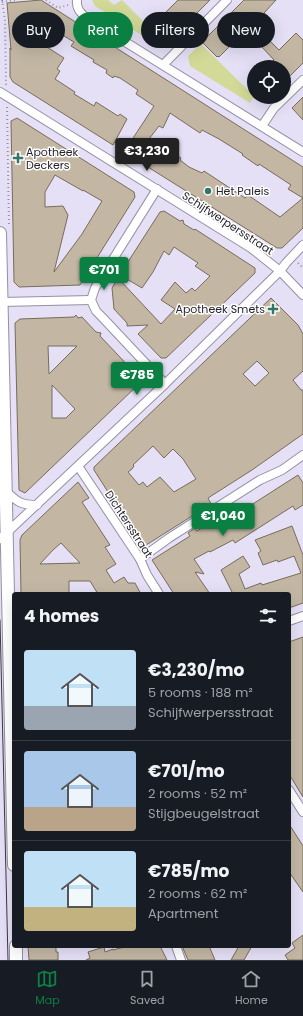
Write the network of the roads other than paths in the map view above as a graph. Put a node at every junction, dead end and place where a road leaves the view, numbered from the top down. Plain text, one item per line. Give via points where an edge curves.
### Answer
1 (227, 0) edge
2 (76, 1) edge
3 (163, 64) junction
4 (303, 80) edge
5 (0, 92) edge
6 (262, 126) junction
7 (303, 152) edge
8 (157, 190) junction
9 (0, 233) edge
10 (303, 245) edge
11 (280, 271) junction
12 (303, 295) edge
13 (91, 300) junction
14 (1, 302) junction
15 (165, 384) junction
16 (303, 455) edge
17 (78, 466) junction
18 (6, 491) junction
19 (37, 506) junction
20 (3, 537) edge
21 (140, 559) junction
22 (158, 592) edge
23 (303, 616) edge
24 (291, 620) edge
25 (12, 703) edge
26 (291, 793) edge
27 (303, 812) edge
28 (16, 948) edge
29 (177, 948) edge
30 (16, 960) edge
31 (181, 960) edge

1 - 3 street
2 - 3 street via 85,17
3 - 6 street
4 - 6 street via 274,108
5 - 8 street, Schijfwerpersstraat
6 - 7 street
8 - 11 street, Schijfwerpersstraat via 251,248
8 - 13 street via 95,288
9 - 14 main road
10 - 11 street
11 - 12 street, Schijfwerpersstraat
11 - 15 street
13 - 14 street
13 - 15 street via 96,311
14 - 18 main road
15 - 17 street
16 - 21 street via 169,538
17 - 19 street
17 - 21 street, Dichtersstraat
18 - 19 street via 22,504
18 - 20 main road
19 - 20 street
20 - 25 main road
21 - 22 street, Dichtersstraat
23 - 24 street
26 - 27 street
28 - 30 main road
29 - 31 street

